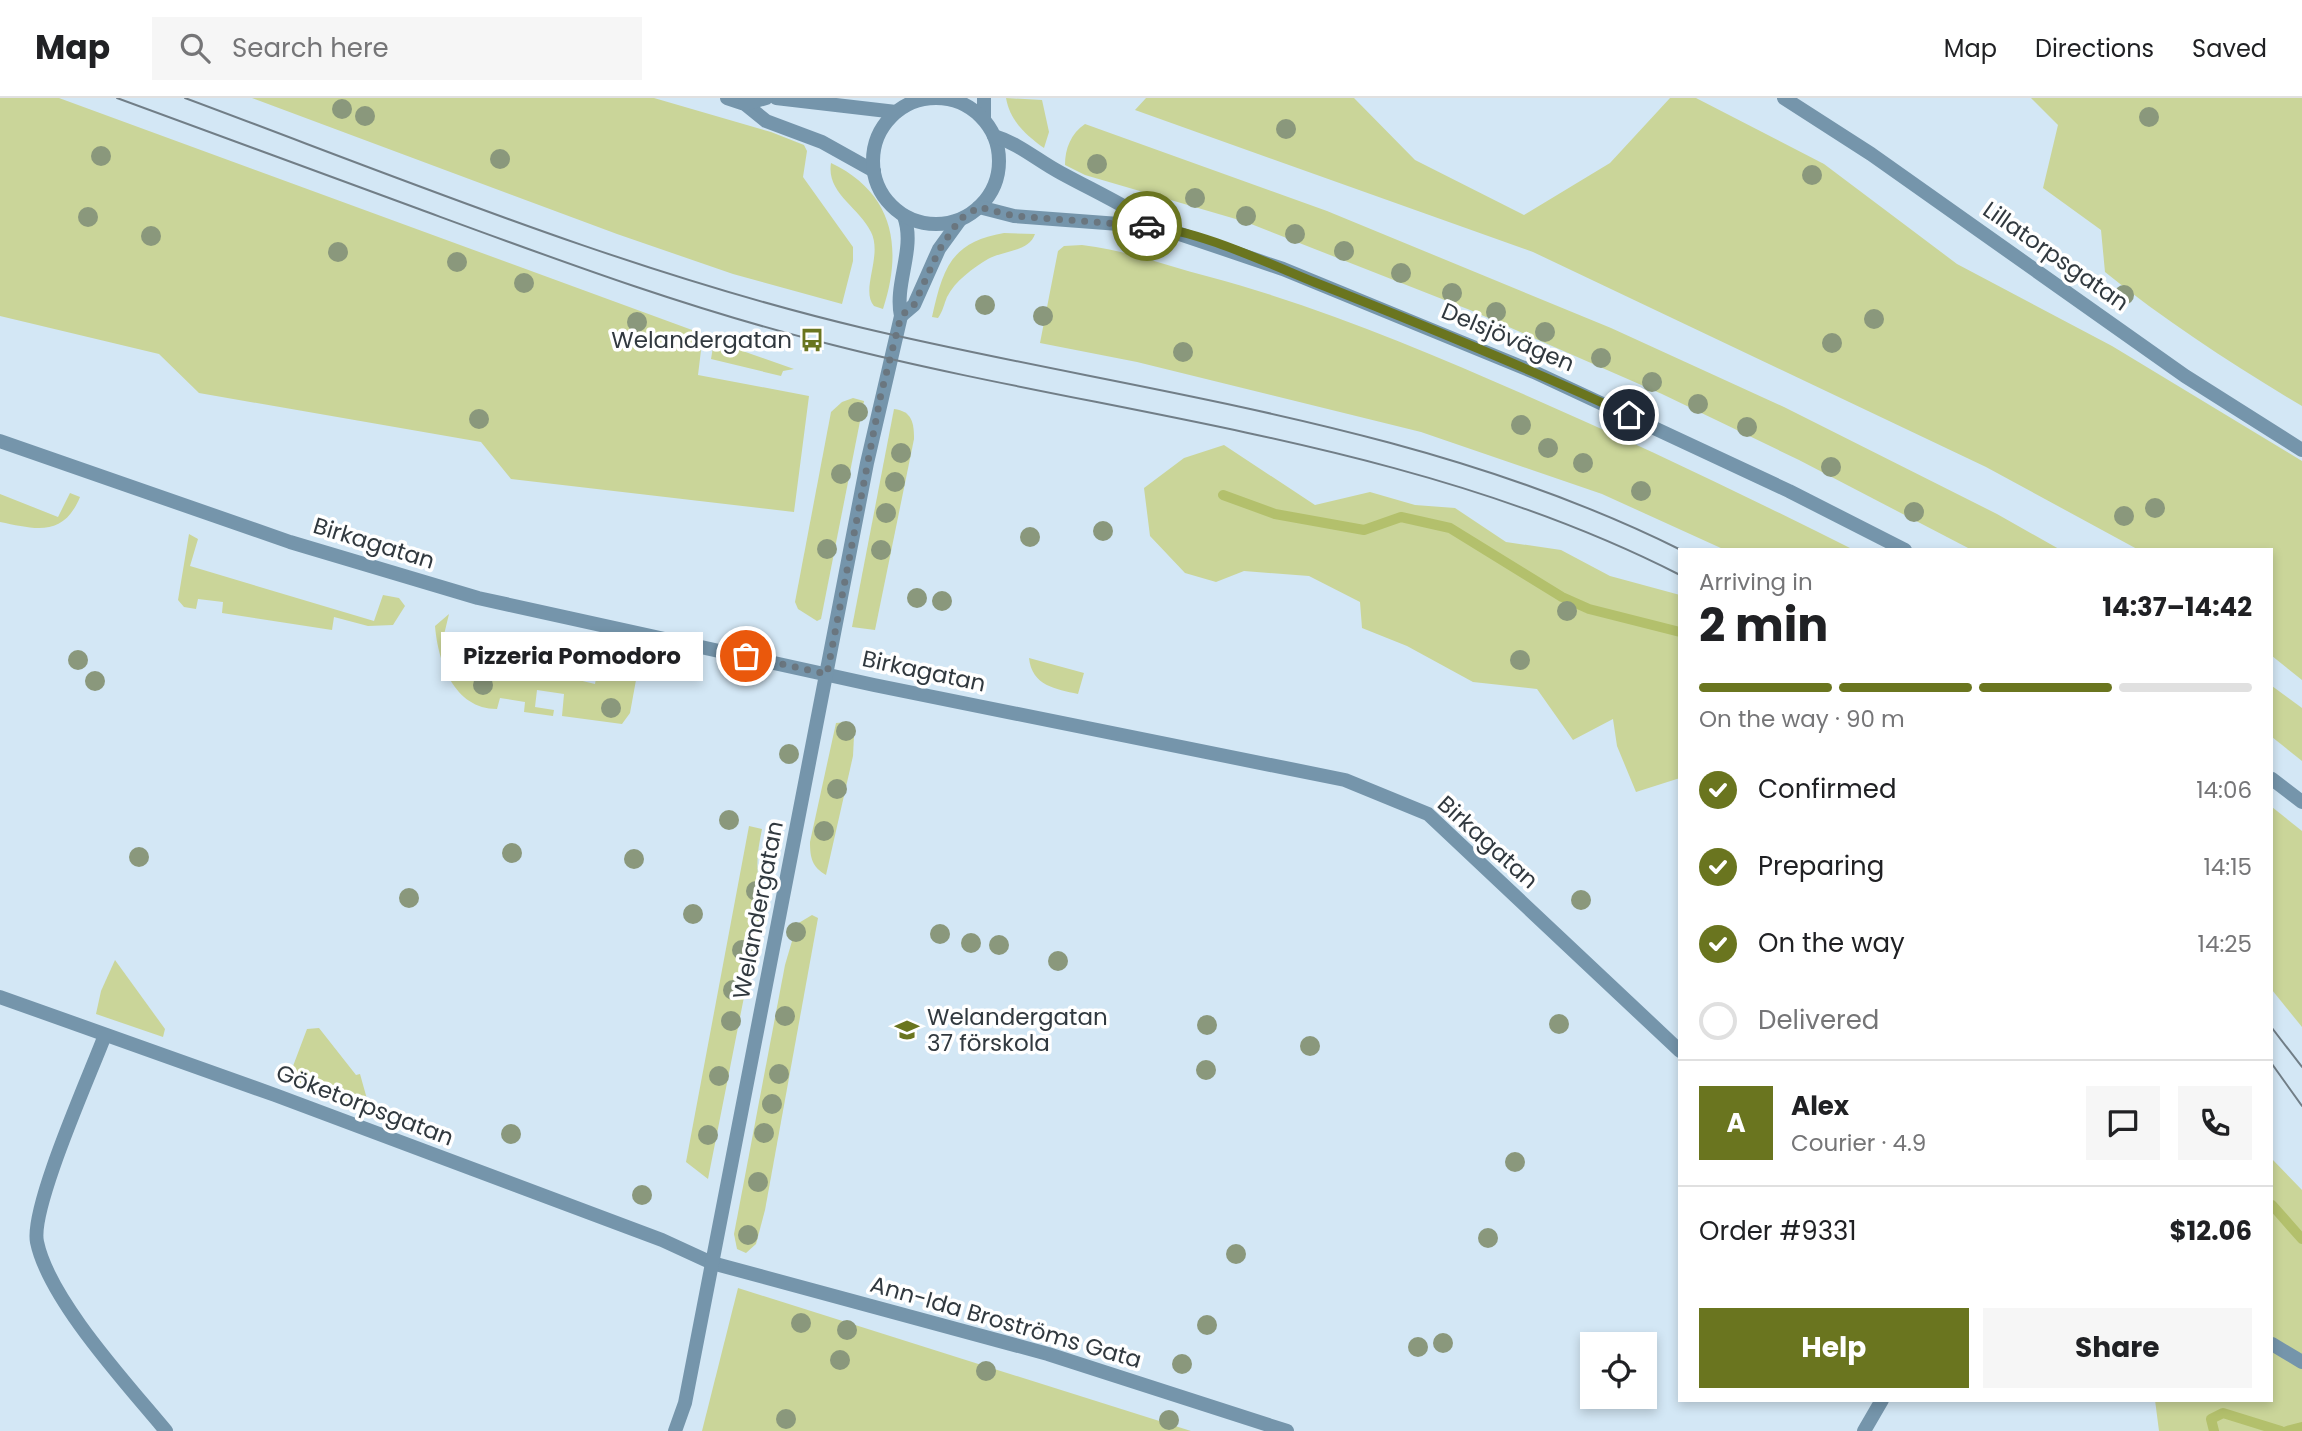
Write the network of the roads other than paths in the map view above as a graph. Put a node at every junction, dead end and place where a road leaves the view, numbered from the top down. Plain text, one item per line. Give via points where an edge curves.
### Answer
1 (727, 98) edge
2 (766, 98) edge
3 (776, 98) edge
4 (984, 98) edge
5 (1784, 98) edge
6 (745, 104) junction
7 (896, 112) junction
8 (984, 119) junction
9 (994, 136) junction
10 (874, 171) junction
11 (979, 207) junction
12 (904, 216) junction
13 (960, 219) junction
14 (1159, 227) junction
15 (901, 316) junction
16 (0, 441) edge
17 (2302, 450) edge
18 (1901, 548) edge
19 (827, 674) junction
20 (2273, 780) edge
21 (2302, 802) edge
22 (0, 997) edge
23 (105, 1035) junction
24 (1678, 1049) edge
25 (712, 1262) junction
26 (2273, 1345) edge
27 (2302, 1362) edge
28 (1881, 1402) edge
29 (166, 1431) edge
30 (675, 1431) edge
31 (1287, 1431) edge
32 (1864, 1431) edge

1 - 6 street
2 - 6 street
3 - 7 street
4 - 8 street
5 - 17 street, Lillatorpsgatan via 1926,192 2185,376
6 - 10 street via 766,121 822,142
7 - 8 street via 933,98 970,107
7 - 10 street via 878,136
8 - 9 street
9 - 11 street via 1000,154 998,174
9 - 14 street, Delsjövägen via 1014,142
10 - 12 street via 884,197
11 - 13 street
11 - 14 street, Delsjövägen via 1014,216
12 - 13 street via 931,224
12 - 15 street, Welandergatan via 908,248
13 - 15 street, Welandergatan via 939,250 914,305
14 - 18 street, Delsjövägen via 1283,269 1534,372
15 - 19 street, Welandergatan via 878,405
16 - 19 street, Birkagatan via 290,542 478,598
19 - 24 street, Birkagatan via 1345,780 1428,814
19 - 25 street, Welandergatan
20 - 21 street
22 - 23 street, Göketorpsgatan
23 - 25 street, Göketorpsgatan
23 - 29 street via 48,1184 37,1241 68,1306
25 - 30 street, Welandergatan via 685,1403
25 - 31 street, Ann-Ida Broströms Gata via 1048,1354
26 - 27 street
28 - 32 street

